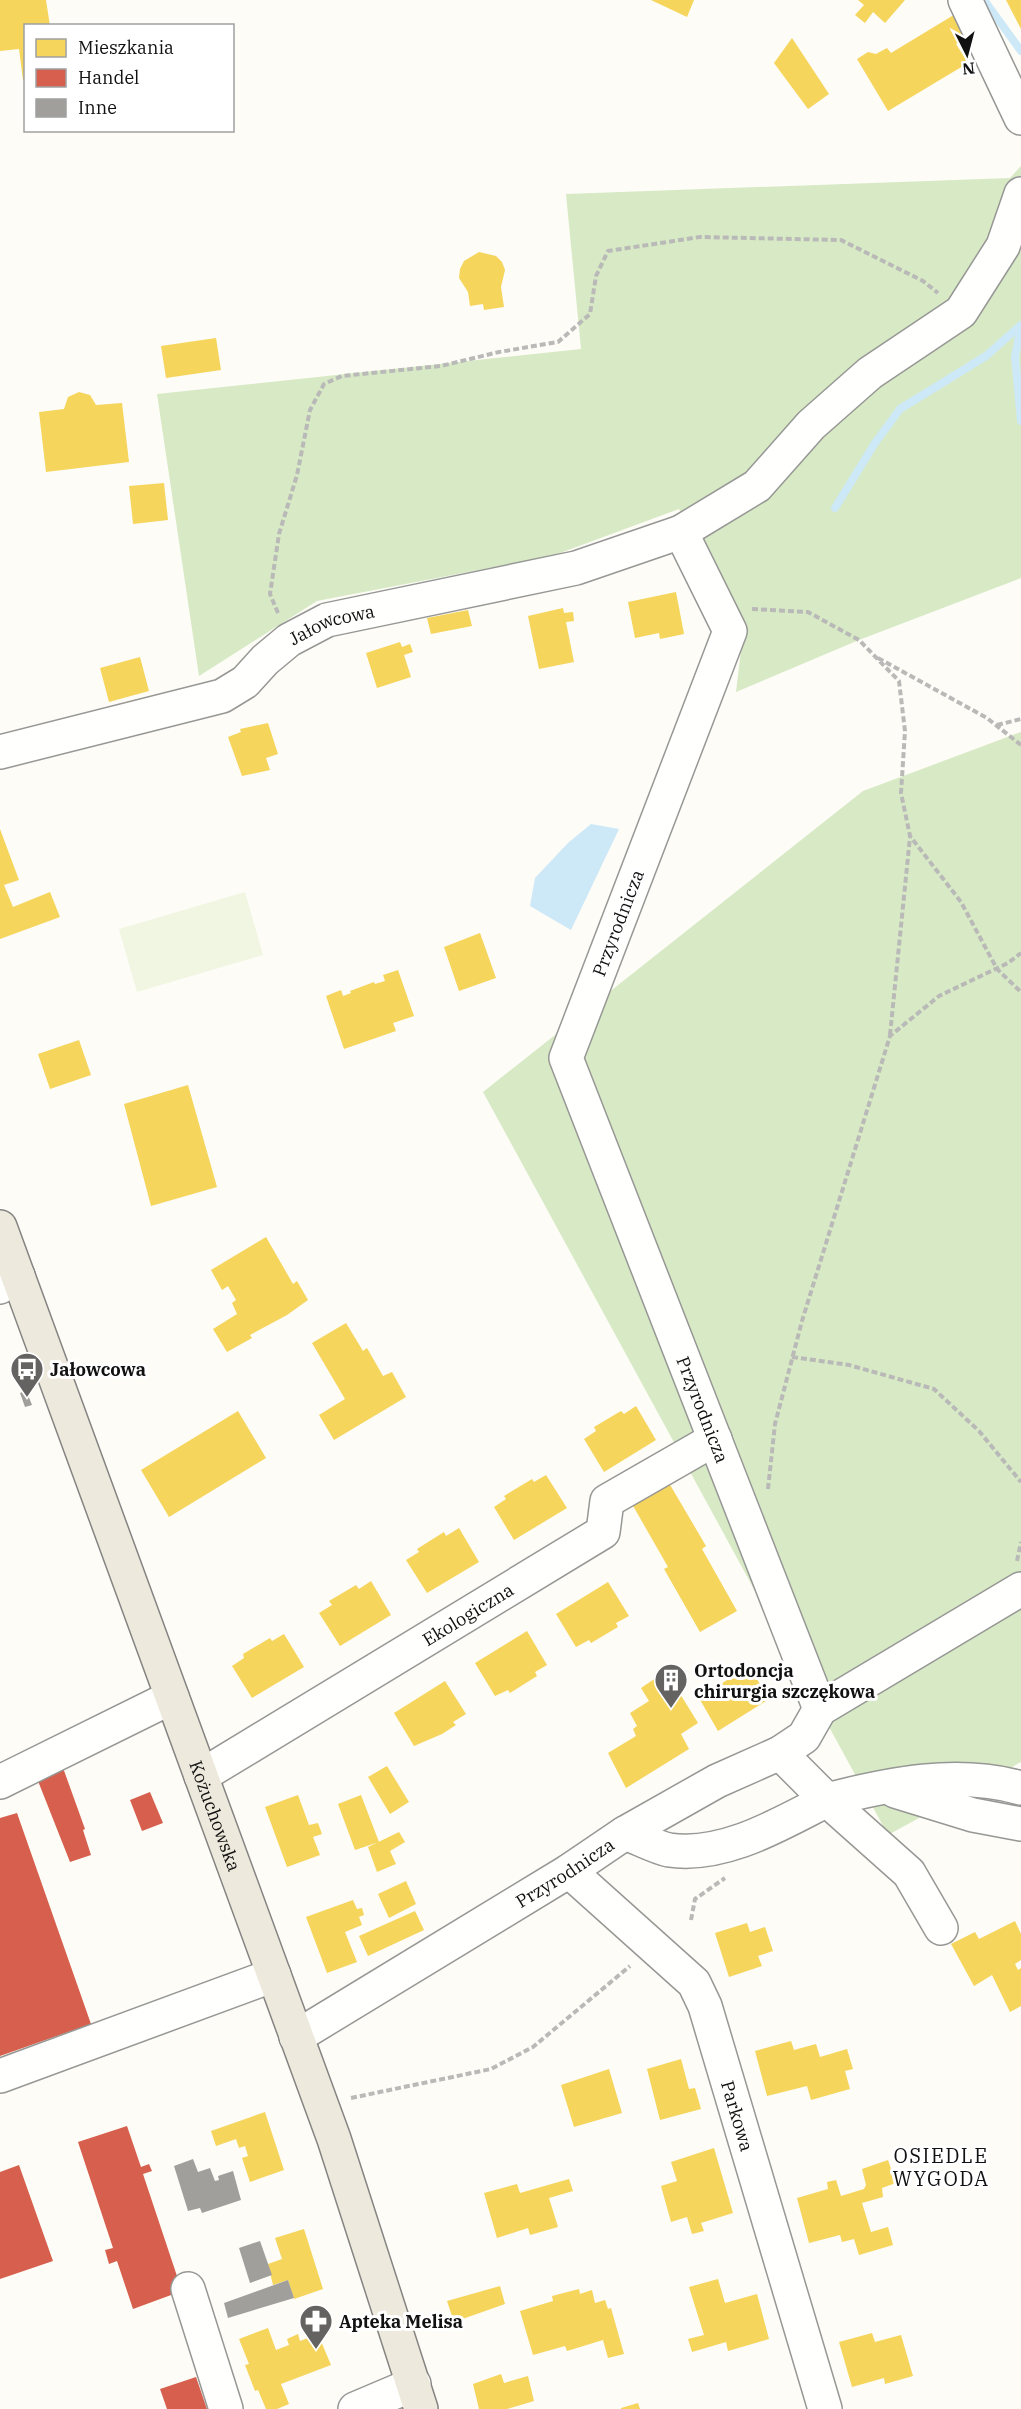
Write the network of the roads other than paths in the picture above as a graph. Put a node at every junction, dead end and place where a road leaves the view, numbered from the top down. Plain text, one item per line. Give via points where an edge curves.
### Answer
1 (965, 0) edge
2 (1021, 118) edge
3 (1021, 194) edge
4 (681, 532) junction
5 (0, 752) edge
6 (0, 1227) edge
7 (9, 1282) edge
8 (715, 1439) junction
9 (1021, 1589) edge
10 (172, 1697) junction
11 (820, 1709) junction
12 (780, 1753) junction
13 (201, 1776) junction
14 (0, 1782) edge
15 (877, 1787) junction
16 (1021, 1788) edge
17 (827, 1800) junction
18 (1021, 1824) edge
19 (626, 1833) junction
20 (569, 1871) junction
21 (941, 1928) dead end
22 (274, 1975) junction
23 (296, 2037) junction
24 (0, 2076) edge
25 (188, 2289) dead end
26 (417, 2396) edge
27 (226, 2409) edge
28 (355, 2409) edge
29 (825, 2409) edge

1 - 2 street
3 - 4 street, Jałowcowa via 1003,246 962,312 870,373 812,425 757,486
4 - 5 street, Jałowcowa via 576,568 327,620 287,642 245,682 222,696
4 - 8 street, Przyrodnicza via 730,632 566,1058
6 - 7 main road, Kożuchowska
7 - 10 main road, Kożuchowska
8 - 11 street, Przyrodnicza
8 - 13 street, Ekologiczna via 607,1501 603,1532
9 - 11 street
10 - 13 main road, Kożuchowska
10 - 14 street
11 - 12 street, Przyrodnicza via 804,1737
12 - 17 street
12 - 19 street, Przyrodnicza via 717,1781
13 - 22 main road, Kożuchowska
15 - 16 street via 952,1779
15 - 17 street
15 - 18 street via 973,1815
17 - 19 street via 719,1849 669,1850
17 - 21 street via 909,1873
19 - 20 street, Przyrodnicza
20 - 23 street, Przyrodnicza
20 - 29 street, Parkowa via 694,1983 705,2006
22 - 23 main road, Kożuchowska
22 - 24 street
23 - 26 main road, Kożuchowska via 361,2216
25 - 27 street
26 - 28 street

